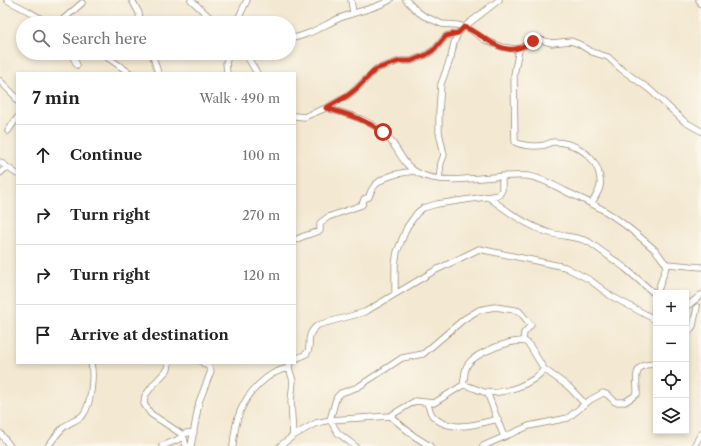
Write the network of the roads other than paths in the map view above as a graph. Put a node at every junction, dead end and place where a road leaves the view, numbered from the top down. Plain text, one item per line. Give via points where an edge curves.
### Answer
1 (7, 0) edge
2 (132, 0) edge
3 (247, 0) edge
4 (351, 0) edge
5 (390, 0) edge
6 (406, 0) edge
7 (499, 0) edge
8 (699, 0) edge
9 (195, 1) edge
10 (82, 3) dead end
11 (701, 4) edge
12 (353, 13) junction
13 (37, 16) edge
14 (67, 16) edge
15 (139, 16) edge
16 (209, 16) edge
17 (239, 16) edge
18 (464, 27) junction
19 (458, 33) junction
20 (296, 37) edge
21 (520, 48) junction
22 (74, 60) edge
23 (111, 60) edge
24 (154, 60) edge
25 (227, 60) edge
26 (249, 60) edge
27 (77, 65) dead end
28 (129, 72) edge
29 (158, 72) edge
30 (227, 72) edge
31 (256, 72) edge
32 (0, 81) edge
33 (16, 98) edge
34 (326, 108) junction
35 (296, 116) edge
36 (16, 119) edge
37 (8, 131) dead end
38 (701, 131) edge
39 (0, 162) edge
40 (7, 167) junction
41 (414, 171) junction
42 (0, 173) edge
43 (16, 173) edge
44 (502, 176) junction
45 (439, 179) junction
46 (488, 197) junction
47 (591, 204) junction
48 (296, 240) edge
49 (667, 264) junction
50 (701, 267) edge
51 (658, 290) edge
52 (653, 292) edge
53 (395, 294) junction
54 (701, 294) edge
55 (689, 303) edge
56 (689, 305) edge
57 (699, 307) edge
58 (653, 318) edge
59 (689, 331) edge
60 (523, 341) junction
61 (296, 358) edge
62 (91, 364) edge
63 (169, 364) edge
64 (205, 364) edge
65 (653, 364) edge
66 (290, 366) edge
67 (544, 369) junction
68 (463, 385) junction
69 (487, 392) junction
70 (427, 403) junction
71 (585, 404) junction
72 (390, 416) junction
73 (330, 420) junction
74 (498, 420) junction
75 (194, 432) junction
76 (0, 433) edge
77 (701, 434) edge
78 (182, 435) junction
79 (293, 436) junction
80 (504, 437) junction
81 (10, 446) edge
82 (48, 446) edge
83 (162, 446) edge
84 (186, 446) edge
85 (191, 446) edge
86 (233, 446) edge
87 (280, 446) edge
88 (355, 446) edge
89 (430, 446) edge
90 (483, 446) edge
91 (694, 446) edge

1 - 13 street
2 - 15 street
3 - 17 street
4 - 12 street
5 - 12 street
6 - 18 street via 418,12 442,24
7 - 18 street
8 - 11 street
9 - 16 street
10 - 14 street
12 - 20 street via 314,32
18 - 19 street
18 - 21 street via 502,47
19 - 34 street via 446,36 426,55 376,69 356,89
19 - 45 street via 441,84 439,132 444,155
21 - 38 street via 533,41 571,41 608,57 685,122
21 - 47 street via 514,75 515,142 539,146 553,142 562,143 586,153 597,167 601,181 598,194
22 - 27 street
23 - 28 street
24 - 29 street
25 - 30 street
26 - 31 street
32 - 33 street
34 - 35 street via 304,117
34 - 41 street via 355,116 374,126 390,140 402,159
36 - 37 street
39 - 40 street
40 - 42 street
40 - 43 street
41 - 45 street
41 - 48 street via 396,173 385,178 373,188 362,205 328,217 320,223 320,232
44 - 45 street
44 - 46 street via 501,193
44 - 47 street via 537,178
46 - 52 street via 542,230 589,242
46 - 53 street via 437,204 423,208 417,213 407,227 397,252
47 - 49 street via 619,220 657,252
49 - 50 street
49 - 51 street
53 - 58 street via 475,250 485,249 565,267 590,280 611,296
53 - 61 street via 365,312 318,325 310,334 307,353
54 - 55 street
56 - 57 street
57 - 59 street
60 - 67 street via 530,346
60 - 68 street via 501,346 477,356 467,364
60 - 73 street via 524,333 531,325 519,311 495,307 479,310 464,319 423,354 402,358 358,387 342,393 337,397
62 - 82 street via 92,383 86,409 81,416 62,429
63 - 78 street via 168,369 148,391 144,404 151,414
64 - 75 street via 211,371 200,402
65 - 71 street via 640,369 636,377 637,394 629,400 616,402 603,394
66 - 79 street via 293,381
66 - 86 street via 272,374 240,410
67 - 69 street via 537,377 520,386 510,390
67 - 71 street
68 - 69 street
68 - 70 street via 440,400
69 - 74 street
70 - 72 street via 415,402
70 - 74 street via 432,414 449,425 473,425
71 - 80 street via 568,418 529,426
72 - 73 street
72 - 89 street
73 - 79 street via 316,423
73 - 88 street via 344,440
74 - 80 street
75 - 78 street
75 - 85 street
76 - 81 street
77 - 91 street
78 - 83 street
78 - 84 street
79 - 87 street
80 - 90 street

